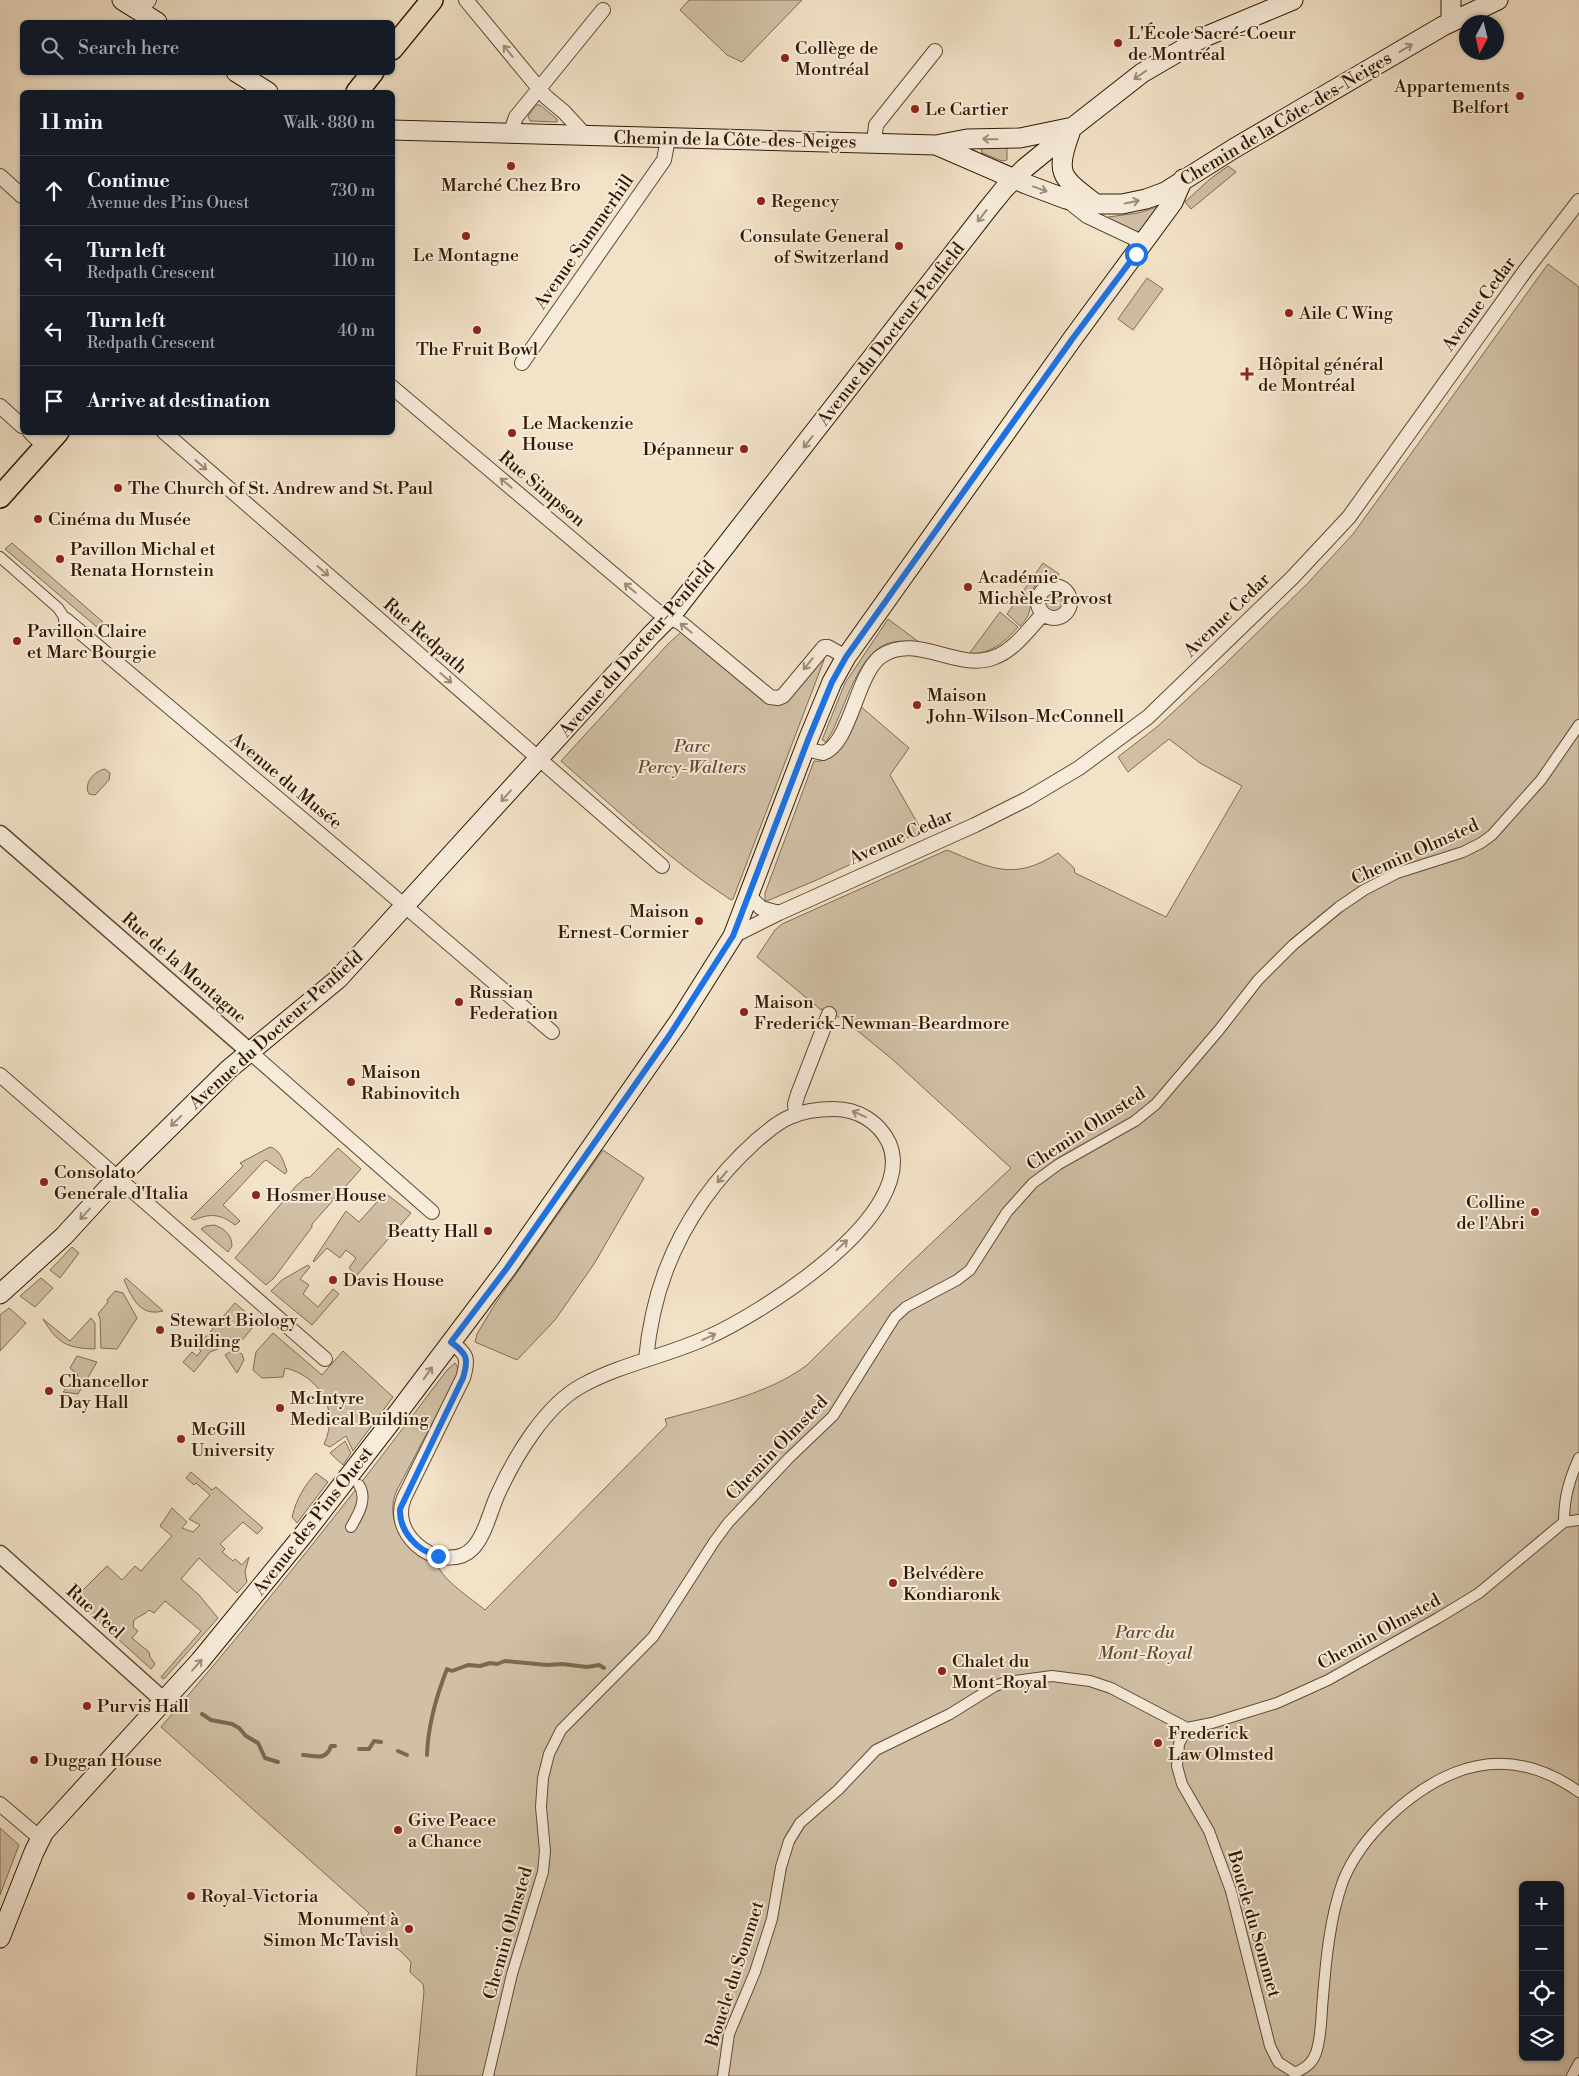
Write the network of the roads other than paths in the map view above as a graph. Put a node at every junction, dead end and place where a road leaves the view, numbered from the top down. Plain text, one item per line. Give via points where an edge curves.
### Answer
1 (122, 0) edge
2 (432, 0) edge
3 (466, 0) edge
4 (1293, 0) edge
5 (1451, 0) edge
6 (1498, 0) edge
7 (145, 6) edge
8 (603, 10) dead end
9 (155, 20) edge
10 (1451, 21) junction
11 (395, 45) edge
12 (935, 52) dead end
13 (241, 75) edge
14 (371, 75) edge
15 (539, 88) junction
16 (265, 90) edge
17 (359, 90) edge
18 (1073, 127) junction
19 (395, 130) edge
20 (510, 134) junction
21 (586, 136) junction
22 (668, 139) junction
23 (874, 143) junction
24 (936, 145) junction
25 (0, 176) edge
26 (1014, 179) junction
27 (1183, 180) junction
28 (20, 194) edge
29 (1066, 199) junction
30 (1579, 201) edge
31 (1098, 205) junction
32 (1144, 243) junction
33 (522, 363) dead end
34 (395, 391) edge
35 (0, 406) edge
36 (20, 424) edge
37 (38, 435) edge
38 (167, 435) edge
39 (52, 440) edge
40 (0, 497) edge
41 (0, 557) edge
42 (1043, 614) dead end
43 (669, 617) junction
44 (66, 620) joint
45 (846, 657) junction
46 (1579, 725) edge
47 (805, 749) junction
48 (539, 759) junction
49 (0, 834) edge
50 (662, 866) dead end
51 (749, 896) junction
52 (405, 907) junction
53 (779, 913) junction
54 (733, 936) junction
55 (829, 1014) dead end
56 (552, 1032) dead end
57 (250, 1052) junction
58 (0, 1074) edge
59 (796, 1115) junction
60 (118, 1178) junction
61 (432, 1212) dead end
62 (2, 1288) edge
63 (451, 1342) junction
64 (325, 1359) dead end
65 (646, 1359) junction
66 (1579, 1458) edge
67 (359, 1485) dead end
68 (1579, 1520) edge
69 (1564, 1522) junction
70 (351, 1527) dead end
71 (0, 1554) edge
72 (164, 1701) junction
73 (1187, 1728) junction
74 (1579, 1792) edge
75 (0, 1804) edge
76 (40, 1838) junction
77 (0, 1938) edge
78 (1579, 2063) edge
79 (488, 2076) edge
80 (723, 2076) edge
81 (1572, 2076) edge

1 - 7 main road
2 - 11 main road
15 -> 3 street
4 -> 18 main road, Avenue du Docteur-Penfield via 1224,27 1178,50 1130,81
5 - 10 main road
6 - 10 main road, Chemin de la Côte-des-Neiges
7 - 9 main road
8 - 15 street
27 -> 10 main road, Chemin de la Côte-des-Neiges
12 - 23 street via 878,123 874,130
13 - 16 main road
14 - 17 main road
15 - 20 street via 514,120
15 - 21 street
18 -> 24 main road via 1020,138 967,139
18 - 26 main road, Avenue du Docteur-Penfield
18 - 31 main road via 1062,155 1062,171 1073,186
19 - 20 main road, Chemin de la Côte-des-Neiges
20 - 21 main road, Chemin de la Côte-des-Neiges
21 - 22 main road, Chemin de la Côte-des-Neiges
22 - 23 main road, Chemin de la Côte-des-Neiges
22 - 33 street, Avenue Summerhill via 664,160
23 - 24 main road, Chemin de la Côte-des-Neiges
24 - 26 main road, Chemin de la Côte-des-Neiges
25 - 28 street
26 -> 29 main road, Chemin de la Côte-des-Neiges
26 -> 43 main road, Avenue du Docteur-Penfield
31 -> 27 main road, Chemin de la Côte-des-Neiges via 1146,199
27 - 32 main road, Avenue des Pins Ouest via 1173,202
29 - 31 main road, Chemin de la Côte-des-Neiges
29 - 32 street, Chemin de la Côte-des-Neiges via 1087,216
30 - 53 street, Avenue Cedar via 1349,517 1292,578 1148,717 1079,768 1020,803
32 - 45 main road, Avenue des Pins Ouest
43 -> 34 street, Rue Simpson via 657,611
35 - 36 street
37 - 39 street
38 -> 48 street, Rue Redpath
39 - 40 main road
41 - 44 street, Avenue du Musée via 58,608
42 - 47 street via 1009,649 992,659 968,661 919,649 898,650 883,656 868,672 834,746 822,753
45 -> 43 street, Rue Simpson via 824,647 783,696 772,698 681,623
43 - 48 main road, Avenue du Docteur-Penfield
44 - 52 street, Avenue du Musée
45 - 47 main road, Avenue des Pins Ouest via 832,682
46 - 79 street, Chemin Olmsted via 1541,780 1488,838 1463,852 1397,873 1339,907 1293,945 1258,980 1156,1104 1118,1131 1050,1169 1006,1212 970,1270 911,1304 896,1317 834,1416 789,1458 721,1532 653,1637 561,1730 545,1768 540,1807 544,1872 512,1974
47 - 51 main road, Avenue des Pins Ouest
48 - 50 street, Rue Redpath
48 -> 52 main road, Avenue du Docteur-Penfield
49 - 57 street, Rue de la Montagne
51 - 53 street via 761,908
51 - 54 main road, Avenue des Pins Ouest
52 - 56 street, Avenue du Musée
52 - 57 main road, Avenue du Docteur-Penfield via 335,982
53 - 54 street, Avenue Cedar
54 - 63 main road, Avenue des Pins Ouest via 669,1036 507,1268
55 - 59 street via 798,1094
57 -> 60 main road, Avenue du Docteur-Penfield
57 - 61 street, Rue de la Montagne
58 - 60 street
59 -> 65 street via 779,1123 746,1150 693,1216 664,1277
65 -> 59 street via 713,1335 791,1289 855,1234 883,1198 891,1179 893,1158 886,1139 873,1122 847,1110 816,1110
60 -> 62 main road, Avenue du Docteur-Penfield via 64,1236
60 - 64 street
63 - 65 street via 466,1356 463,1378 404,1498 400,1513 408,1534 418,1546 445,1558 464,1554 475,1546 519,1455 564,1399 584,1384
72 -> 63 main road, Avenue des Pins Ouest via 275,1570
66 - 69 street via 1566,1491
67 - 70 street via 362,1501
68 - 69 street
69 - 73 street, Chemin Olmsted via 1480,1593 1336,1675 1277,1702 1217,1722
71 - 72 street, Rue Peel
72 - 76 main road, Avenue des Pins Ouest
73 - 74 street, Boucle du Sommet via 1179,1744 1177,1766 1182,1784 1209,1831 1231,1891 1270,2046 1278,2062 1295,2073 1309,2065 1316,2053 1326,1962 1344,1880 1363,1848 1395,1810 1415,1794 1450,1775 1488,1763 1521,1764
73 - 80 street, Boucle du Sommet via 1111,1688 1090,1681 1052,1676 1006,1682 876,1750 838,1790 800,1822 789,1841 772,1918 755,1972 729,2034
75 - 76 street
76 - 77 main road, Avenue des Pins Ouest
78 - 81 street

